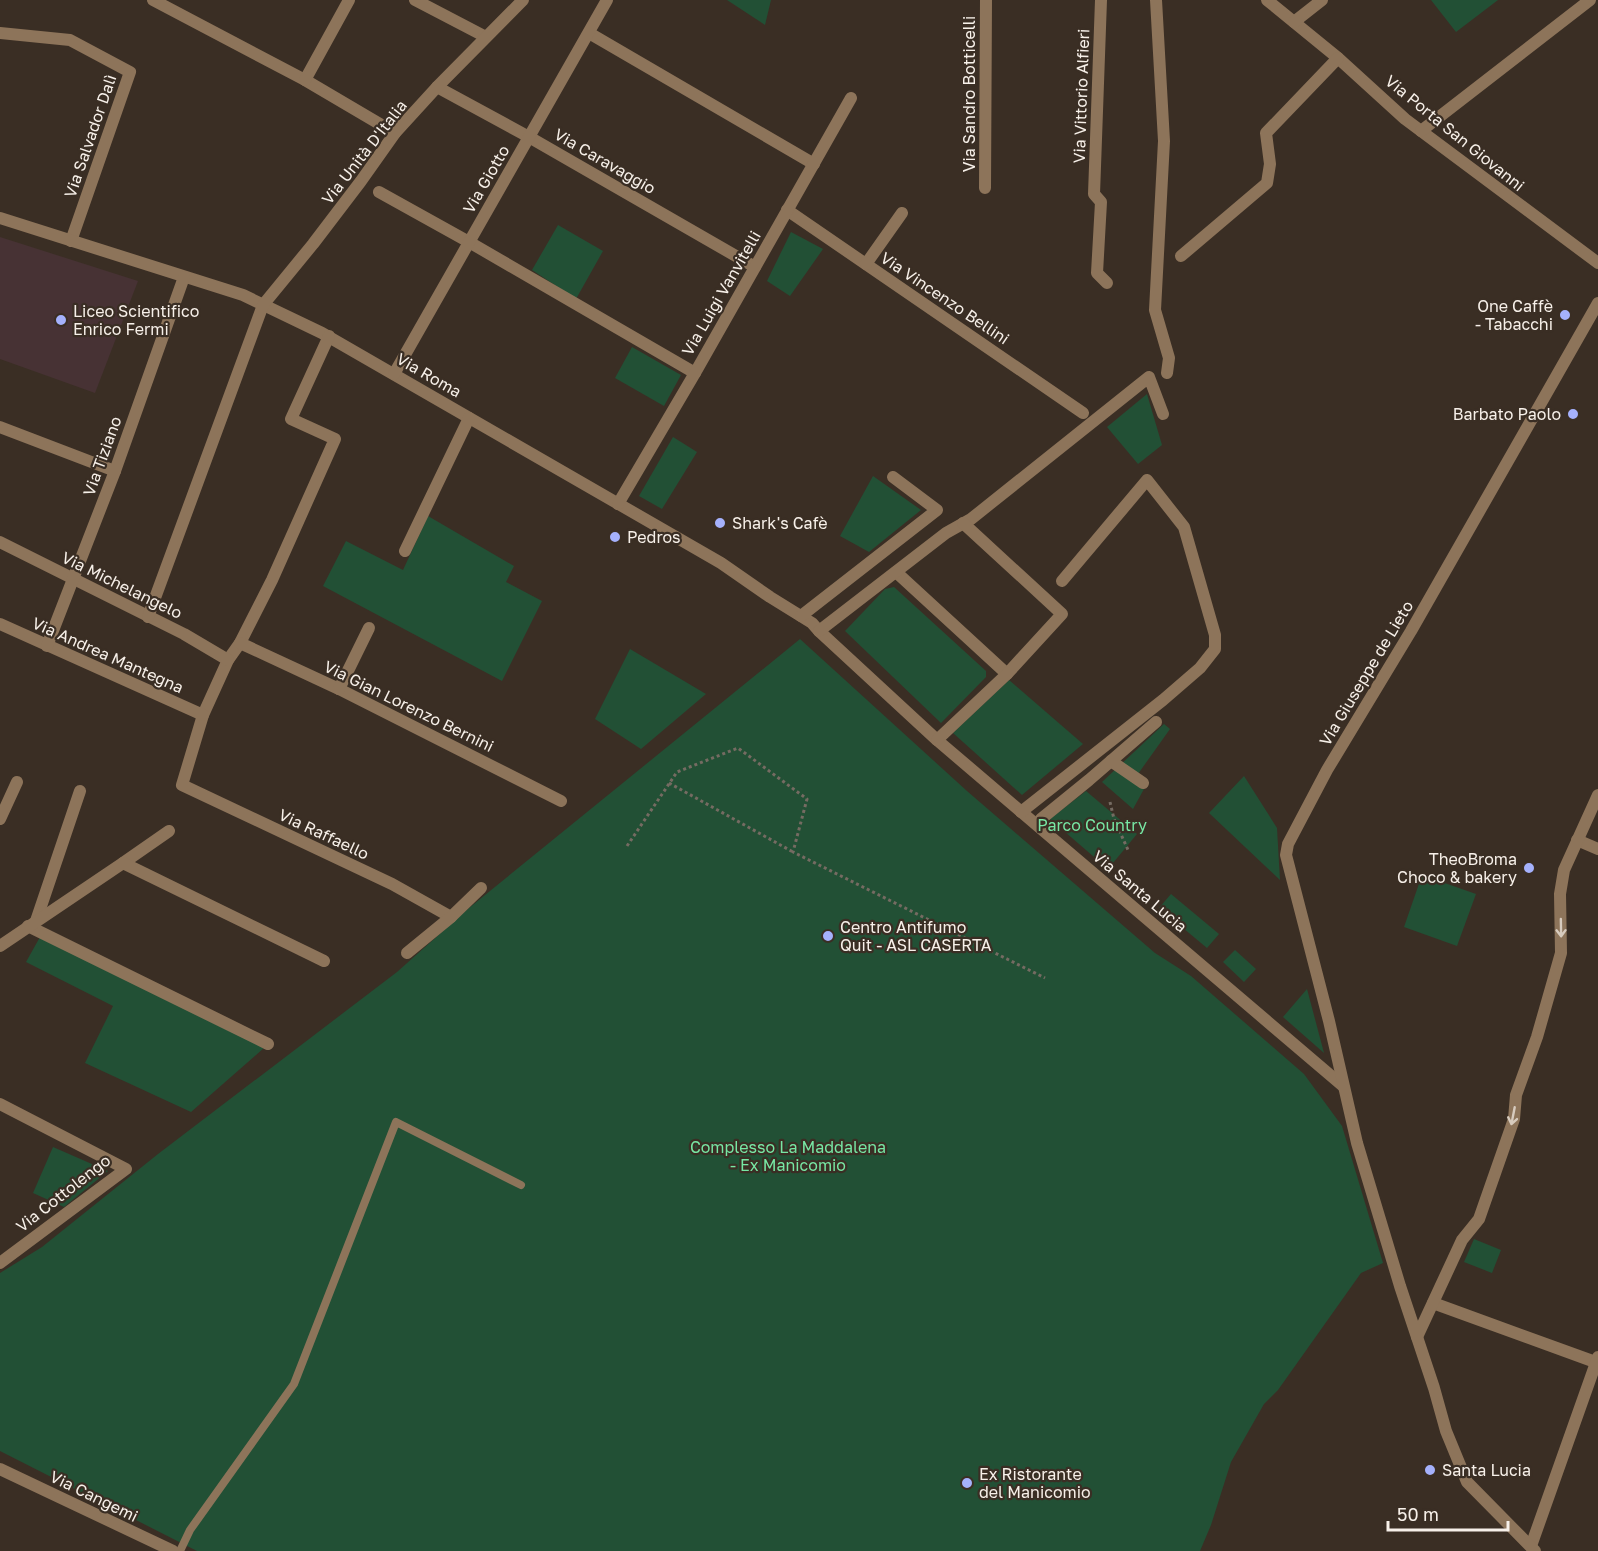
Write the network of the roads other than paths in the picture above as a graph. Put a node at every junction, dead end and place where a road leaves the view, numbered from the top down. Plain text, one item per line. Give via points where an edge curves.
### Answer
1 (153, 0) edge
2 (349, 0) edge
3 (415, 0) edge
4 (523, 0) edge
5 (608, 0) edge
6 (986, 0) edge
7 (1101, 0) edge
8 (1156, 0) edge
9 (1267, 0) edge
10 (1322, 0) edge
11 (1590, 0) edge
12 (1598, 5) edge
13 (1294, 22) junction
14 (0, 33) edge
15 (589, 33) junction
16 (486, 37) junction
17 (1338, 58) junction
18 (305, 80) junction
19 (437, 87) junction
20 (851, 98) dead end
21 (1421, 130) junction
22 (395, 133) junction
23 (529, 137) junction
24 (813, 164) junction
25 (985, 188) dead end
26 (380, 192) dead end
27 (787, 210) junction
28 (902, 213) dead end
29 (0, 218) edge
30 (71, 241) junction
31 (469, 242) junction
32 (1181, 256) dead end
33 (1598, 263) edge
34 (866, 264) junction
35 (755, 267) junction
36 (184, 277) junction
37 (1107, 282) dead end
38 (1598, 303) edge
39 (262, 305) junction
40 (328, 336) junction
41 (695, 373) junction
42 (1167, 373) dead end
43 (394, 374) junction
44 (1083, 413) dead end
45 (1163, 414) dead end
46 (469, 418) junction
47 (0, 427) edge
48 (115, 471) junction
49 (892, 477) dead end
50 (618, 504) junction
51 (963, 522) junction
52 (0, 542) edge
53 (405, 551) dead end
54 (896, 572) junction
55 (74, 580) junction
56 (1062, 581) dead end
57 (801, 616) junction
58 (148, 617) junction
59 (0, 624) edge
60 (816, 627) junction
61 (369, 628) dead end
62 (240, 644) junction
63 (47, 646) junction
64 (228, 660) junction
65 (1007, 674) junction
66 (339, 689) junction
67 (203, 716) junction
68 (1156, 722) dead end
69 (937, 740) junction
70 (1111, 761) junction
71 (17, 782) dead end
72 (1143, 783) dead end
73 (80, 791) dead end
74 (1598, 795) edge
75 (561, 801) dead end
76 (1021, 812) junction
77 (0, 819) edge
78 (1041, 819) dead end
79 (169, 831) dead end
80 (1577, 840) junction
81 (1598, 849) edge
82 (123, 863) junction
83 (481, 888) dead end
84 (451, 917) junction
85 (32, 923) junction
86 (0, 946) edge
87 (407, 954) dead end
88 (324, 961) dead end
89 (268, 1044) dead end
90 (1342, 1086) junction
91 (0, 1104) edge
92 (521, 1185) dead end
93 (0, 1263) edge
94 (1432, 1304) junction
95 (1417, 1336) junction
96 (1597, 1361) edge
97 (0, 1469) edge
98 (1533, 1548) edge
99 (167, 1550) edge
100 (180, 1551) edge

1 - 18 street
2 - 18 street
3 - 16 street
4 - 16 street, Via Unità D'Italia
5 - 15 street, Via Giotto
6 - 25 street, Via Sandro Botticelli
7 - 37 street, Via Vittorio Alfieri via 1094,194 1101,202 1097,273
8 - 42 street via 1164,141 1155,310 1169,358
9 - 13 street, Via Porta San Giovanni
10 - 13 street
11 - 12 street
11 - 21 street
13 - 17 street, Via Porta San Giovanni
14 - 30 street, Via Salvador Dalì via 70,40 130,72
15 - 23 street, Via Giotto
15 - 24 street
16 - 19 street, Via Unità D'Italia
17 - 21 street, Via Porta San Giovanni
17 - 32 street via 1266,133 1270,164 1267,183
18 - 22 street
19 - 22 street, Via Unità D'Italia
19 - 23 street, Via Caravaggio
20 - 24 street, Via Luigi Vanvitelli
21 - 33 street, Via Porta San Giovanni
22 - 39 street, Via Unità D'Italia via 355,190
23 - 31 street, Via Giotto
23 - 35 street, Via Caravaggio
24 - 27 street, Via Luigi Vanvitelli
26 - 31 street
27 - 34 street, Via Vincenzo Bellini
27 - 35 street, Via Luigi Vanvitelli
28 - 34 street
29 - 30 street, Via Roma
30 - 36 street, Via Roma
31 - 41 street
31 - 43 street, Via Giotto
34 - 44 street, Via Vincenzo Bellini
35 - 41 street, Via Luigi Vanvitelli
36 - 39 street, Via Roma
36 - 48 street, Via Tiziano
38 - 90 street, Via Giuseppe de Lieto via 1288,844 1286,855
39 - 40 street, Via Roma
39 - 58 street, Via Unità D'Italia
40 - 43 street, Via Roma
40 - 62 street via 291,419 335,439
41 - 50 street, Via Luigi Vanvitelli
43 - 46 street, Via Roma
45 - 51 street via 1149,377
46 - 50 street, Via Roma
46 - 53 street
47 - 48 street
48 - 55 street, Via Tiziano
49 - 57 street via 938,510
50 - 57 street, Via Roma via 721,563
51 - 54 street
51 - 65 street via 1062,614
52 - 55 street, Via Michelangelo
54 - 60 street
54 - 65 street
55 - 58 street, Via Michelangelo
55 - 63 street, Via Tiziano
56 - 76 street via 1147,480 1184,527 1215,635 1215,649 1200,668 1163,700
57 - 60 street, Via Roma
58 - 64 street, Via Michelangelo
59 - 63 street, Via Andrea Mantegna
60 - 69 street, Via Santa Lucia
61 - 66 street
62 - 64 street
62 - 66 street, Via Gian Lorenzo Bernini
63 - 67 street, Via Andrea Mantegna
64 - 67 street
65 - 69 street
66 - 75 street, Via Gian Lorenzo Bernini
67 - 84 street, Via Raffaello via 182,785 392,884
68 - 70 street
69 - 76 street, Via Santa Lucia
70 - 72 street
70 - 78 street
71 - 77 street
73 - 85 street
74 - 80 street
76 - 90 street, Via Santa Lucia
79 - 82 street
80 - 81 street
80 -> 94 street via 1564,870 1560,894 1561,953 1516,1095 1514,1119 1479,1219 1462,1240
82 - 85 street
82 - 88 street
83 - 84 street
84 - 87 street
85 - 86 street
85 - 89 street
90 - 95 street, Via Giuseppe de Lieto
91 - 93 street, Via Cottolengo via 126,1169
92 - 100 lane via 396,1122 294,1384 190,1530
94 - 95 street
94 - 96 street
95 - 98 street, Via Giuseppe de Lieto via 1440,1416 1467,1482
96 - 98 street
97 - 99 street, Via Cangemi

